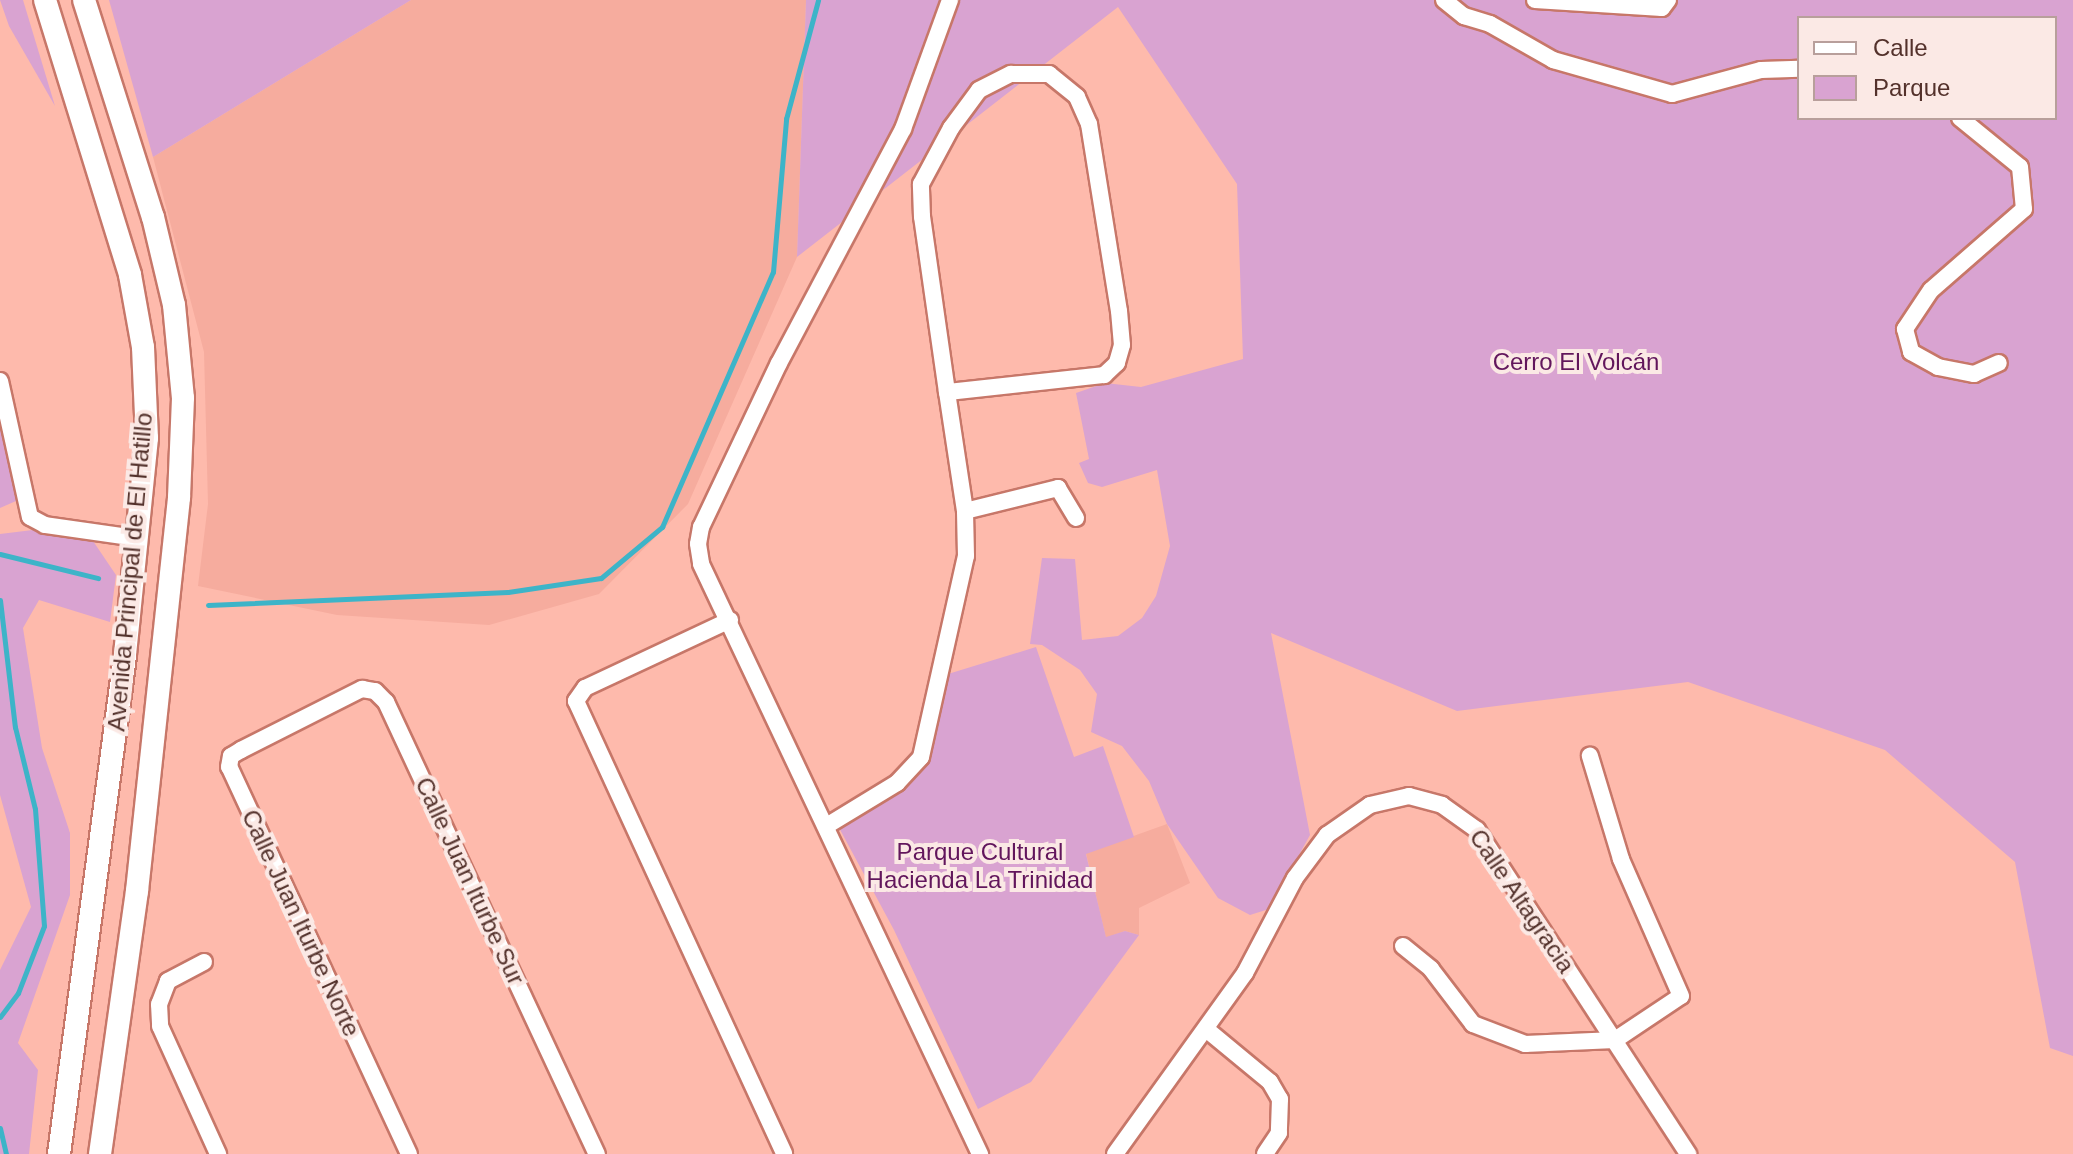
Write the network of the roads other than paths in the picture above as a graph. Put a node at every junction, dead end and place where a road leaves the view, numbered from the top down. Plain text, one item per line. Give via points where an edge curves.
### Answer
1 (45, 0) edge
2 (84, 0) edge
3 (950, 0) edge
4 (1444, 0) edge
5 (1535, 0) edge
6 (1668, 0) edge
7 (1797, 69) edge
8 (1962, 120) edge
9 (1999, 363) dead end
10 (0, 381) edge
11 (947, 392) junction
12 (965, 511) junction
13 (1076, 518) dead end
14 (137, 535) junction
15 (730, 620) junction
16 (294, 723) joint
17 (1590, 756) dead end
18 (828, 825) junction
19 (1403, 946) dead end
20 (204, 962) dead end
21 (1206, 1029) junction
22 (1615, 1040) junction
23 (59, 1154) edge
24 (100, 1154) edge
25 (218, 1154) edge
26 (409, 1154) edge
27 (597, 1154) edge
28 (784, 1154) edge
29 (980, 1154) edge
30 (1115, 1154) edge
31 (1265, 1154) edge
32 (1688, 1154) edge

1 - 14 main road, Avenida Principal de El Hatillo via 109,200 135,304 147,438
2 - 24 main road, Avenida Principal de El Hatillo via 153,217 174,305 183,398 179,498 137,891
3 - 15 street via 903,129 779,363 701,527 701,564
4 - 7 street via 1464,16 1490,24 1553,60 1672,94 1761,70
5 - 6 street via 1662,8
8 - 9 street via 2020,167 2024,209 1931,290 1905,329 1911,352 1938,367 1974,374
10 - 14 street via 30,517
11 - 11 street via 921,184 979,90 1011,74 1049,74 1077,97 1089,124 1119,311 1122,345 1117,363 1104,375
11 - 12 street
12 - 13 street via 1058,488
12 - 18 street via 962,583 921,757 897,783
14 - 23 main road, Avenida Principal de El Hatillo
15 - 18 street
15 - 28 street via 585,688 576,701
16 - 26 street, Calle Juan Iturbe Norte via 231,756 229,767
16 - 27 street, Calle Juan Iturbe Sur via 362,689 375,691 386,702
17 - 22 street via 1621,859 1681,996
18 - 29 street
19 - 22 street via 1431,969 1473,1024 1486,1031 1525,1044
20 - 25 street via 168,981 159,1004 160,1026
21 - 22 street, Calle Altagracia via 1245,973 1295,878 1327,835 1370,805 1409,796 1442,805 1477,830
21 - 30 street, Calle Altagracia
21 - 31 street via 1270,1082 1280,1099 1279,1133
22 - 32 street, Calle Altagracia

